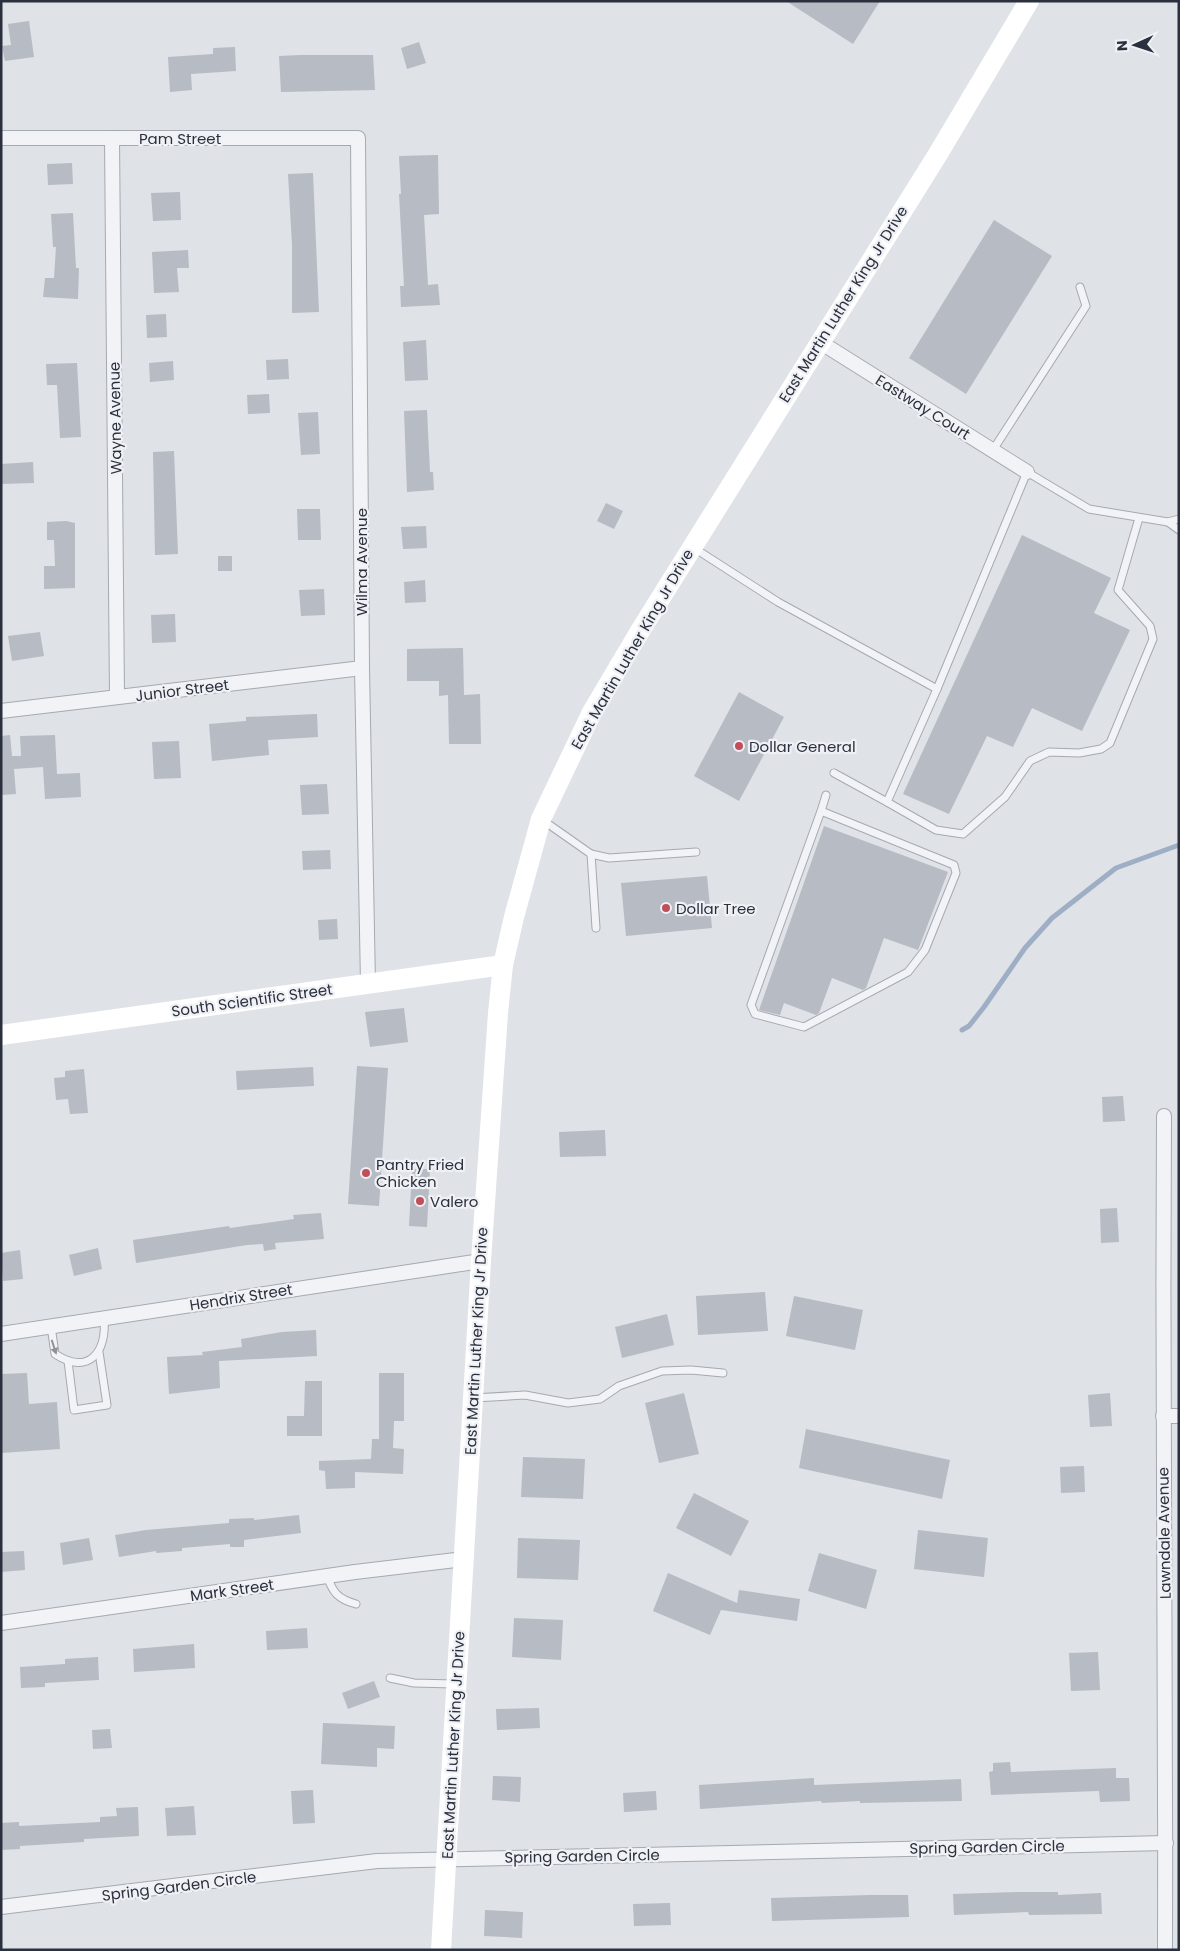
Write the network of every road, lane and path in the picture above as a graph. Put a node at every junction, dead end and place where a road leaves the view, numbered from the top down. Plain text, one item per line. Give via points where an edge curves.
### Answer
1 (1029, 1) edge
2 (1, 138) edge
3 (112, 138) junction
4 (358, 140) joint
5 (1080, 287) dead end
6 (820, 342) junction
7 (993, 450) junction
8 (1027, 472) junction
9 (1139, 518) junction
10 (1179, 519) edge
11 (1168, 522) junction
12 (1179, 530) edge
13 (692, 546) junction
14 (362, 668) junction
15 (937, 689) junction
16 (117, 697) junction
17 (1, 711) edge
18 (834, 773) dead end
19 (826, 795) dead end
20 (887, 802) junction
21 (821, 811) junction
22 (541, 819) junction
23 (696, 852) dead end
24 (591, 854) junction
25 (596, 928) dead end
26 (503, 966) junction
27 (368, 984) junction
28 (1, 1035) edge
29 (1164, 1116) dead end
30 (480, 1261) junction
31 (104, 1318) junction
32 (51, 1326) junction
33 (1, 1334) edge
34 (99, 1352) junction
35 (68, 1361) junction
36 (723, 1373) dead end
37 (473, 1398) junction
38 (1163, 1416) junction
39 (1179, 1416) edge
40 (464, 1560) junction
41 (327, 1576) junction
42 (356, 1604) dead end
43 (1, 1623) edge
44 (1173, 1661) edge
45 (390, 1678) dead end
46 (456, 1684) junction
47 (1166, 1843) junction
48 (447, 1860) junction
49 (1, 1907) edge
50 (441, 1950) edge
51 (1165, 1950) edge

1 - 6 main road, East Martin Luther King Jr Drive
2 - 3 street, Pam Street
3 - 4 street, Pam Street
3 - 16 street, Wayne Avenue
4 - 14 street, Wilma Avenue
5 - 7 lane via 1086,306
6 - 7 street, Eastway Court
6 - 13 main road, East Martin Luther King Jr Drive
7 - 8 street, Eastway Court
8 - 9 lane via 1089,509
8 - 15 lane
9 - 11 lane
9 - 20 lane via 1118,590 1150,626 1153,639 1110,743 1101,749 1049,752 1030,762 1005,798 963,834 936,830
10 - 11 lane
11 - 12 lane
13 - 15 lane via 778,602
13 - 22 main road, East Martin Luther King Jr Drive via 592,712
14 - 16 street, Junior Street
14 - 27 street, Wilma Avenue
15 - 20 lane
16 - 17 street, Junior Street
18 - 20 lane
19 - 21 lane
21 - 21 lane via 751,1006 755,1014 804,1027 908,972 925,950 956,873 954,865
22 - 24 lane
22 - 26 main road, East Martin Luther King Jr Drive
23 - 24 lane via 609,858
24 - 25 lane
26 - 27 main road, South Scientific Street
26 - 30 main road, East Martin Luther King Jr Drive
27 - 28 main road, South Scientific Street
29 - 38 street, Lawndale Avenue
30 - 31 street, Hendrix Street
30 - 37 main road, East Martin Luther King Jr Drive
31 - 32 street, Hendrix Street
31 - 34 lane via 106,1336
32 - 33 street, Hendrix Street
32 -> 35 lane via 55,1354
34 - 35 lane via 92,1359
34 - 35 lane via 107,1405 74,1410
36 - 37 lane via 662,1371 626,1384 600,1399 568,1404 525,1395
37 - 40 main road, East Martin Luther King Jr Drive
38 - 39 street
38 - 44 street, Lawndale Avenue
40 - 41 street, Mark Street
40 - 46 main road, East Martin Luther King Jr Drive
41 - 42 lane via 333,1593
41 - 43 street, Mark Street
44 - 47 street, Lawndale Avenue
45 - 46 lane via 414,1683
46 - 48 main road, East Martin Luther King Jr Drive
47 - 48 street, Spring Garden Circle
47 - 51 street, Lawndale Avenue
48 - 49 street, Spring Garden Circle via 377,1861
48 - 50 main road, East Martin Luther King Jr Drive

